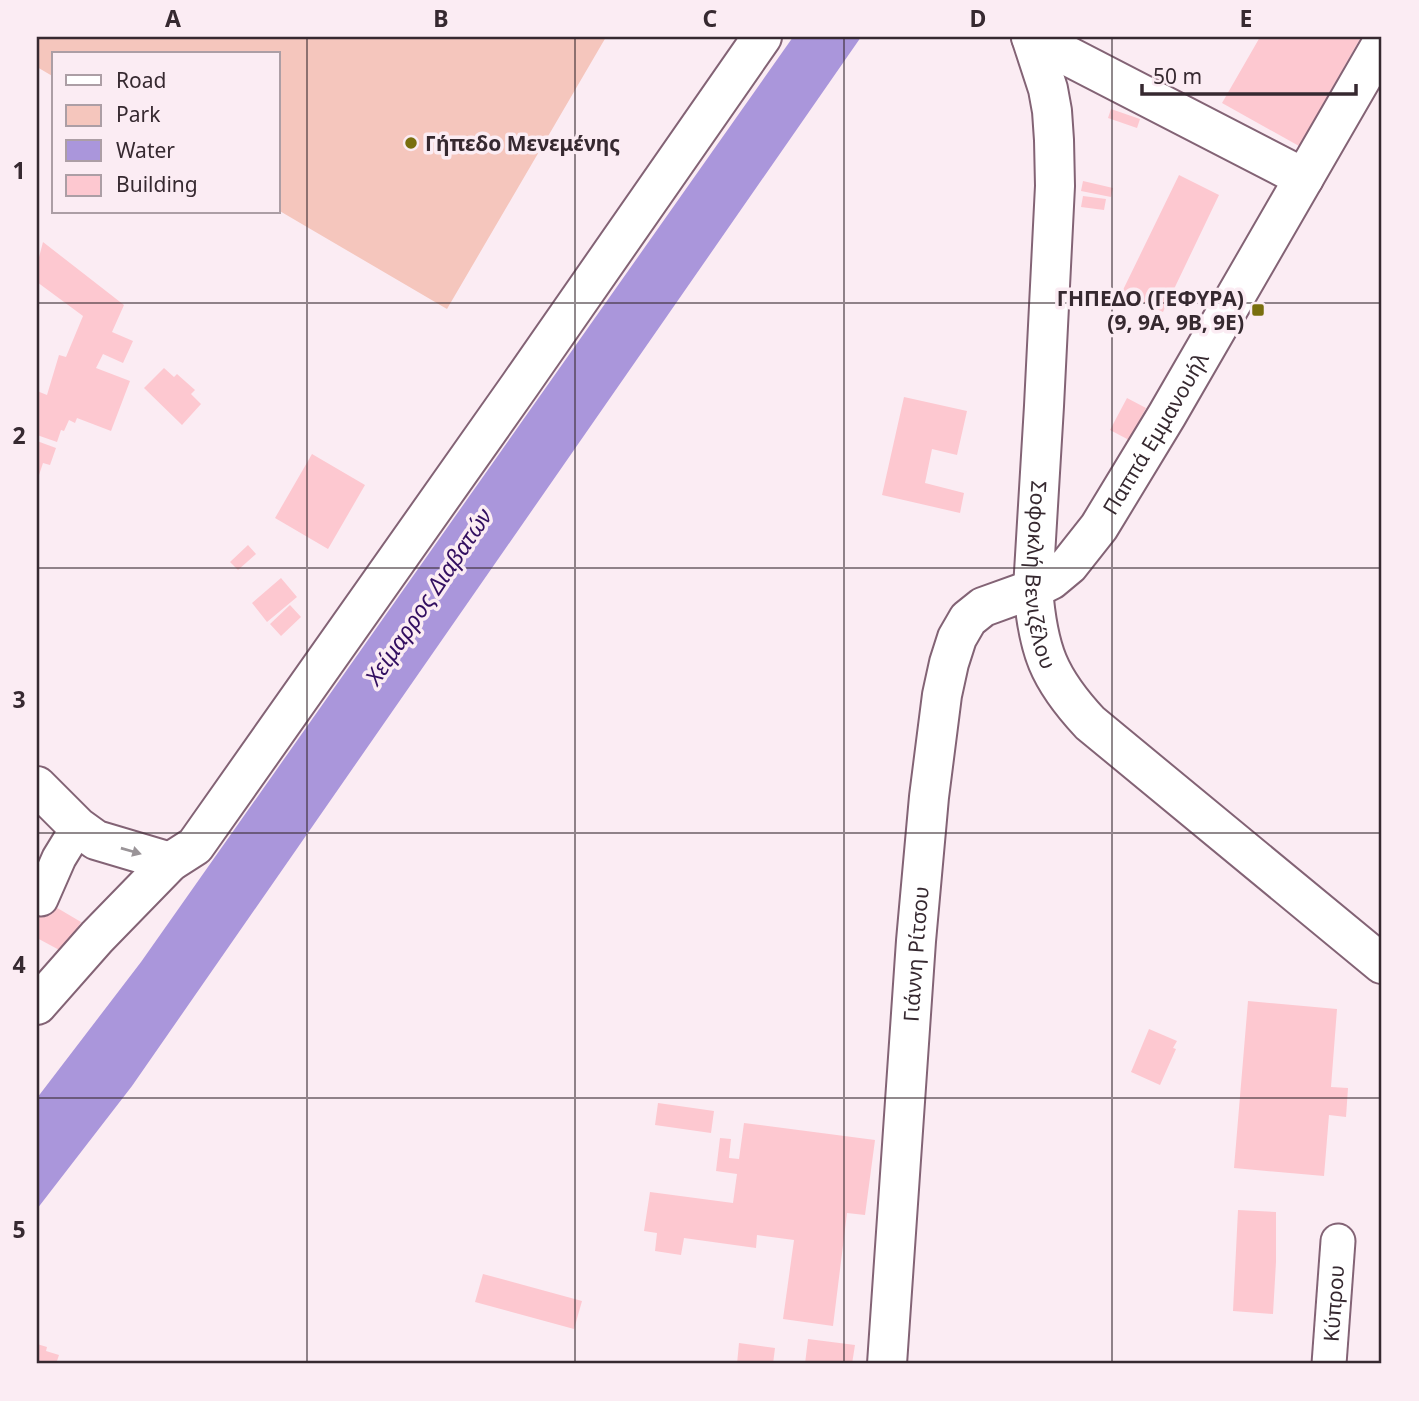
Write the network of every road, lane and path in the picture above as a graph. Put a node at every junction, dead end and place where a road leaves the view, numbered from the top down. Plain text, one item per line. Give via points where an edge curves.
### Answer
1 (733, 37) edge
2 (762, 37) edge
3 (1031, 37) edge
4 (1382, 43) edge
5 (1304, 178) junction
6 (1033, 589) junction
7 (37, 786) edge
8 (78, 827) junction
9 (170, 862) junction
10 (41, 899) dead end
11 (1382, 964) edge
12 (37, 1005) edge
13 (1338, 1241) dead end
14 (887, 1364) edge
15 (1329, 1364) edge

1 - 9 street via 177,830
2 - 9 street via 211,824 195,846
3 - 5 street
3 - 6 street, Σοφοκλή Βενιζέλου via 1052,111 1055,186
4 - 5 street, Παππά Εμμανουήλ
5 - 6 street, Παππά Εμμανουήλ via 1099,527 1069,565
6 - 11 street, Σοφοκλή Βενιζέλου via 1045,658 1059,686 1083,716
6 - 14 street, Γιάννη Ρίτσου via 983,607 968,619 957,638 942,695 916,941
7 - 8 street
8 -> 9 street via 96,840
8 - 10 street
9 - 12 street
13 - 15 street, Κύπρου

